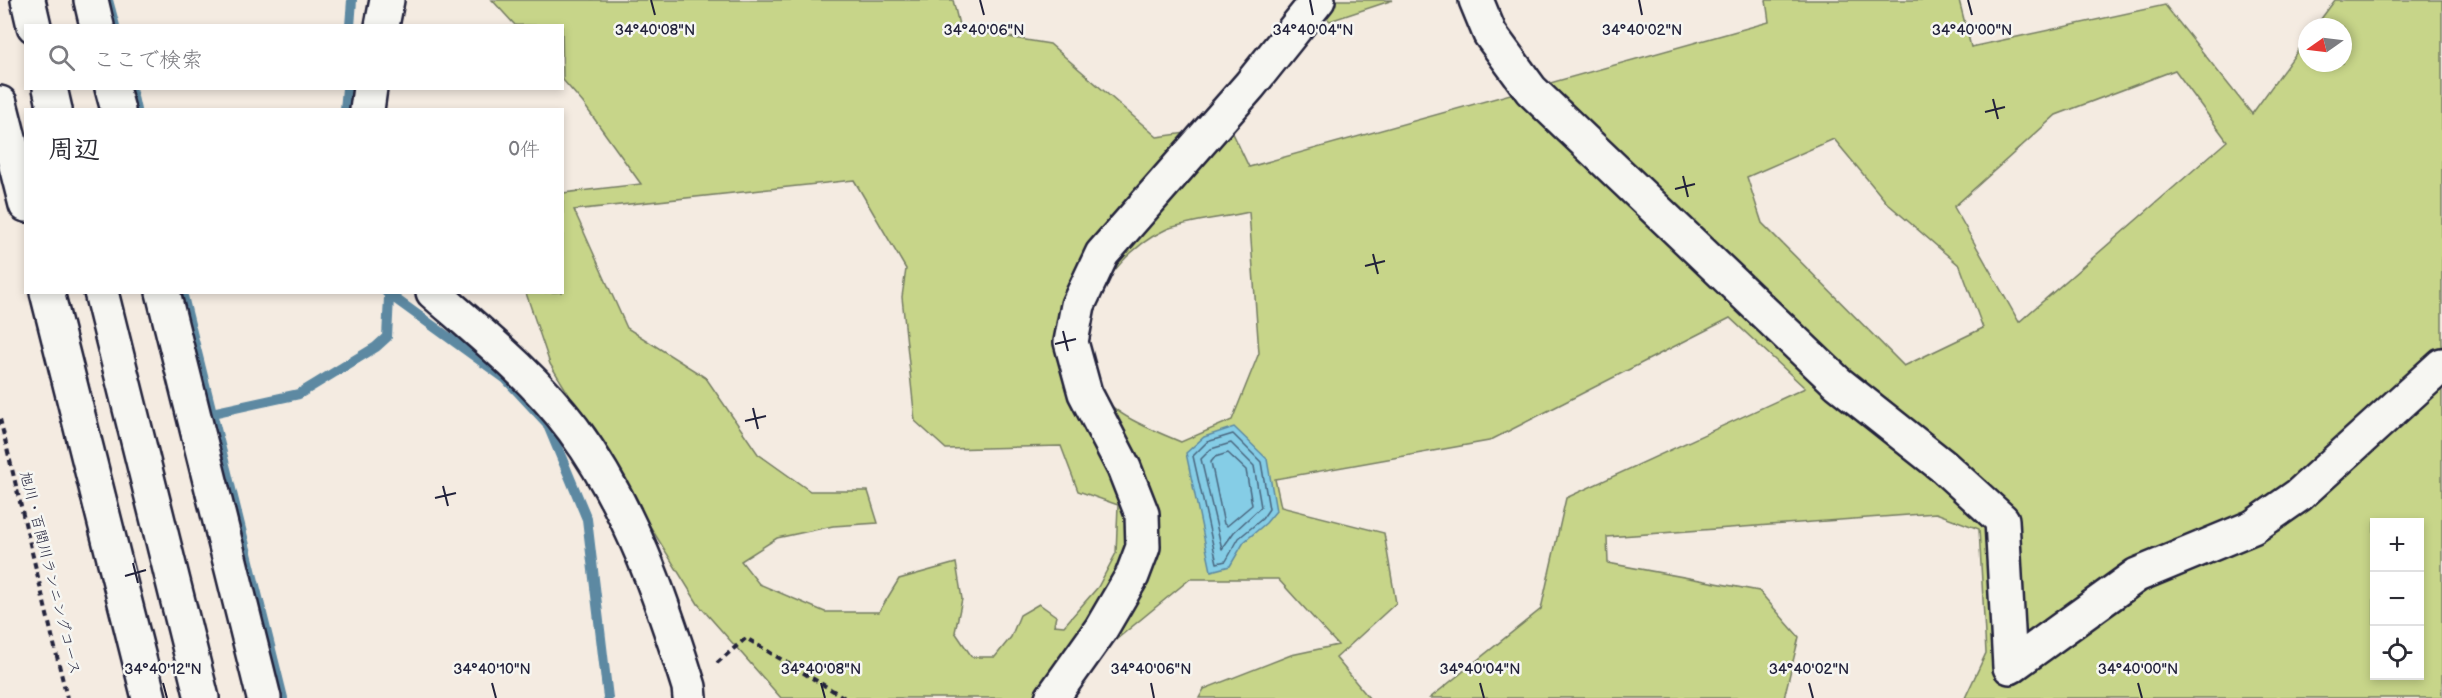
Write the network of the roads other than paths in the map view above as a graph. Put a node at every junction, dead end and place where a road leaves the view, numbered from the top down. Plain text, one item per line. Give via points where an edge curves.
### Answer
1 (28, 0) edge
2 (91, 0) edge
3 (387, 0) edge
4 (1318, 0) edge
5 (1476, 0) edge
6 (34, 24) edge
7 (97, 24) edge
8 (382, 24) edge
9 (50, 90) edge
10 (113, 90) edge
11 (370, 90) edge
12 (0, 104) edge
13 (55, 108) edge
14 (117, 108) edge
15 (367, 108) edge
16 (24, 198) edge
17 (48, 294) edge
18 (101, 294) edge
19 (163, 294) edge
20 (435, 294) edge
21 (2442, 365) edge
22 (690, 692) edge
23 (149, 698) edge
24 (202, 698) edge
25 (264, 698) edge
26 (1052, 698) edge

1 - 6 street
2 - 7 street
3 - 8 street
4 - 26 street via 1250,85 1102,254 1078,305 1071,342 1085,393 1125,468 1142,514 1143,547 1132,576 1101,629
5 - 21 street via 1490,34 1532,90 1838,383 1944,466 2002,520 2010,667 2137,575 2253,527 2298,495
9 - 13 street
10 - 14 street
11 - 15 street
12 - 16 street
17 - 23 street
18 - 24 street
19 - 25 street
20 - 22 street via 521,370 579,439 617,498 666,615

